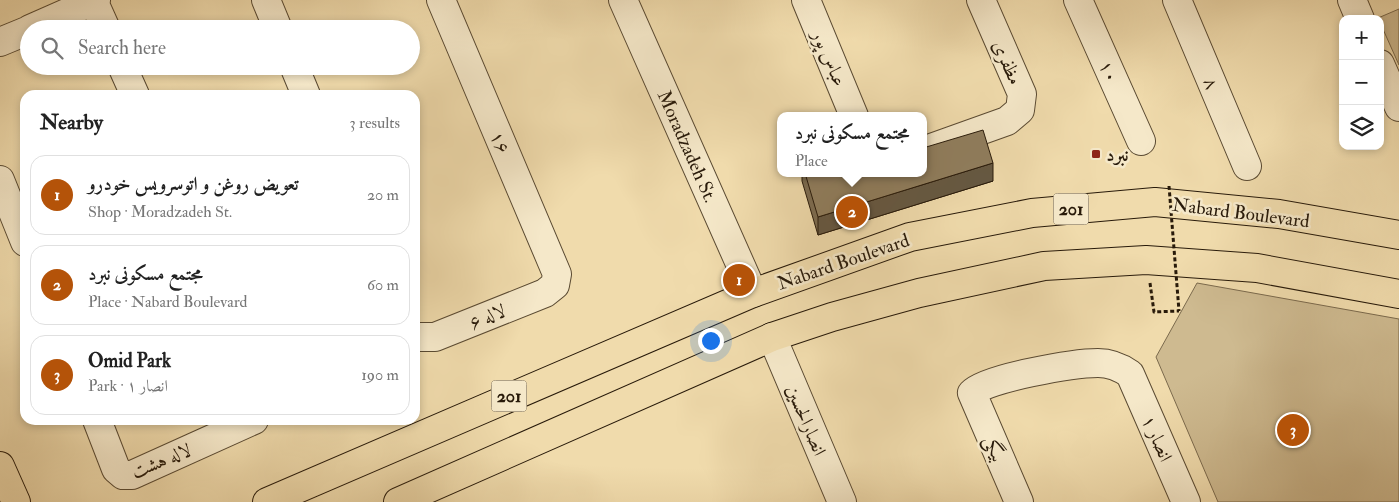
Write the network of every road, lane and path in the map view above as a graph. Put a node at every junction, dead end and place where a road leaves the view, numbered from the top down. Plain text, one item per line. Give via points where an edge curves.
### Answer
1 (94, 0) edge
2 (266, 0) edge
3 (442, 0) edge
4 (623, 0) edge
5 (806, 0) edge
6 (980, 0) edge
7 (1078, 0) edge
8 (1177, 0) edge
9 (1352, 0) edge
10 (1358, 15) edge
11 (50, 20) edge
12 (102, 20) edge
13 (274, 20) edge
14 (20, 33) edge
15 (0, 42) edge
16 (1384, 73) edge
17 (126, 75) edge
18 (298, 75) edge
19 (133, 90) edge
20 (304, 90) edge
21 (1399, 107) edge
22 (852, 112) edge
23 (1141, 141) dead end
24 (927, 150) edge
25 (1247, 166) dead end
26 (0, 180) edge
27 (1169, 186) dead end
28 (20, 230) edge
29 (1399, 235) edge
30 (555, 284) joint
31 (752, 293) junction
32 (1399, 294) edge
33 (1154, 312) dead end
34 (772, 337) junction
35 (420, 338) edge
36 (972, 393) joint
37 (99, 425) edge
38 (243, 425) edge
39 (7, 483) edge
40 (28, 502) edge
41 (267, 502) edge
42 (398, 502) edge
43 (842, 502) edge
44 (1018, 502) edge
45 (1186, 502) edge

1 - 11 street
1 - 12 street
2 - 13 street
3 - 30 street, ۱۶ via 557,274
4 - 31 street, Moradzadeh St.
5 - 22 street, عباس پور
6 - 24 street, مظفری via 1022,94 1020,110 1007,121
7 - 23 street, ۱۰
8 - 25 street, ۸
9 - 10 street
14 - 15 street
16 - 21 street
17 - 19 street
18 - 20 street
26 - 28 street
27 - 33 path, bridge via 1179,310
29 - 31 main road, Nabard Boulevard / 201 via 1279,214 1155,202 1051,211 910,237
30 - 35 street, لاله ۶ via 545,293 435,337
31 - 41 main road, Nabard Boulevard / 201
32 - 34 main road via 1248,267 1146,260 1044,266 919,293
34 - 42 main road
34 - 43 street, انصارالحسین
36 - 44 street, بیگی
36 - 45 street, انصار ۱ via 978,387 1002,378 1098,363 1118,366 1130,374
37 - 38 street, لاله هشت via 116,469 123,475 132,475
39 - 40 main road

